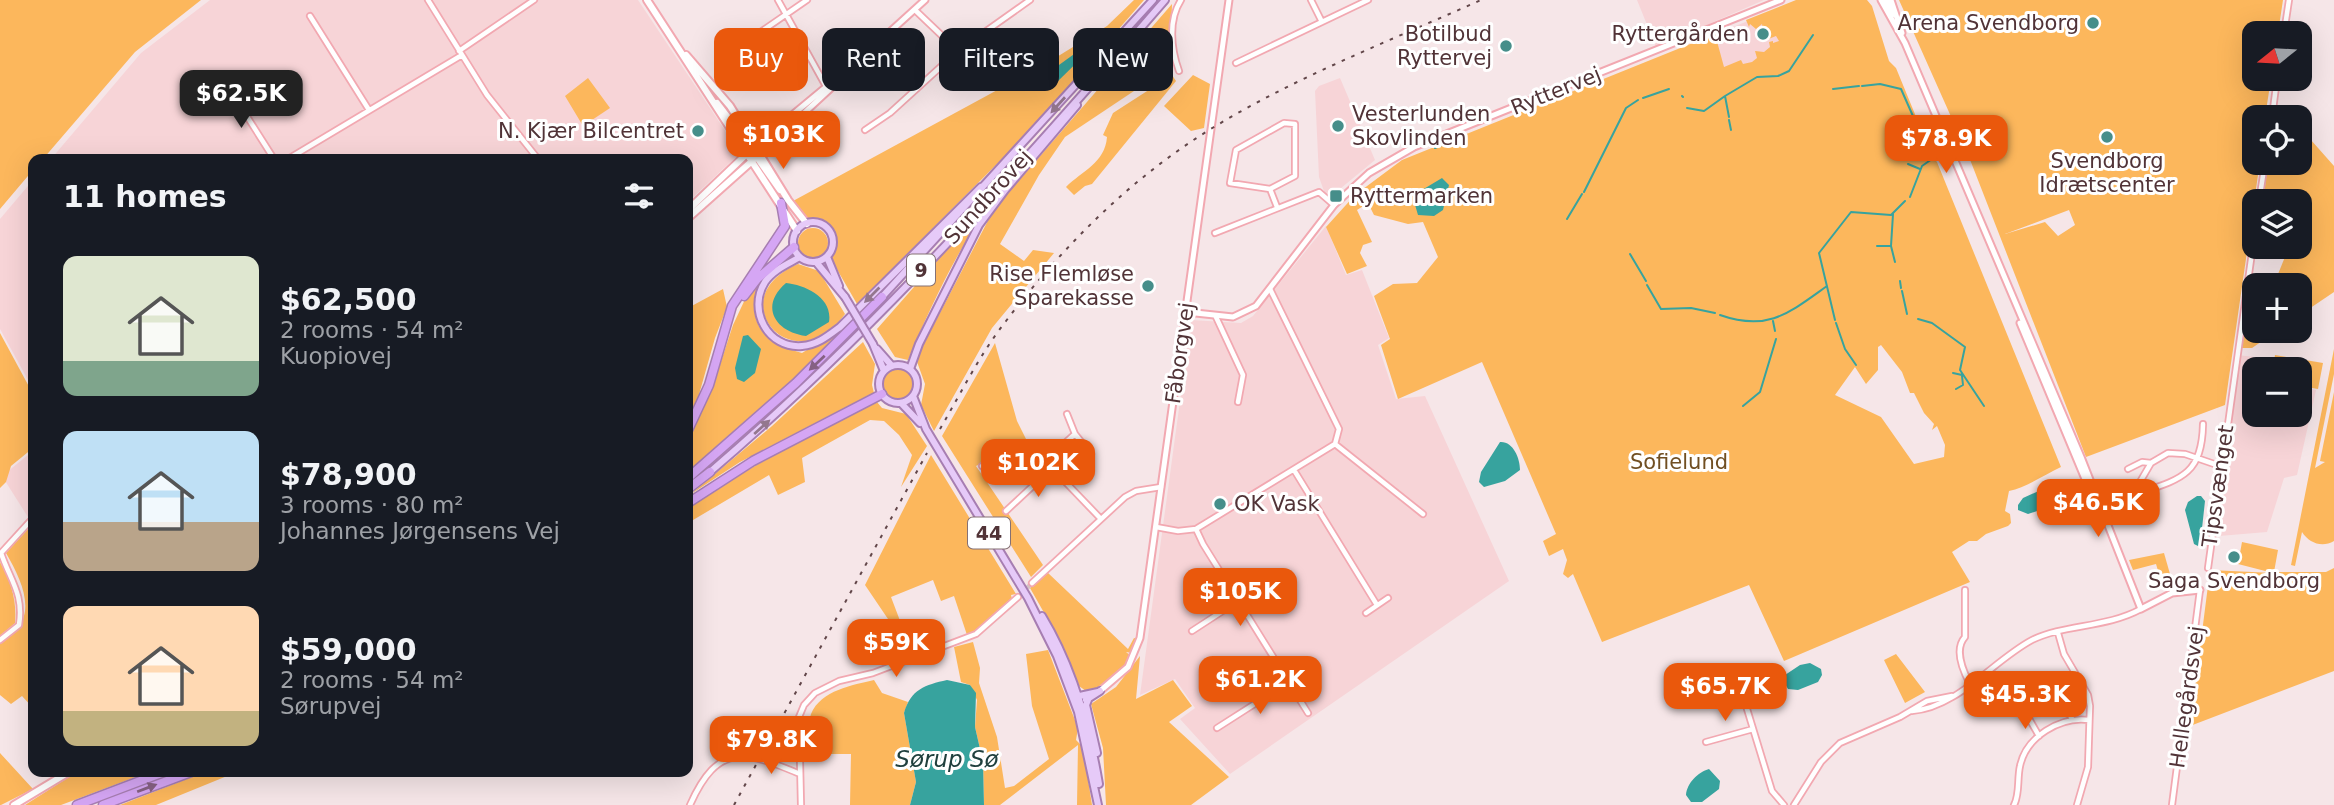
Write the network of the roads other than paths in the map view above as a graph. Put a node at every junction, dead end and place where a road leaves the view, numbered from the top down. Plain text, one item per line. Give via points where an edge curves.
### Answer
1 (428, 0) edge
2 (534, 0) edge
3 (647, 0) edge
4 (778, 0) edge
5 (807, 0) edge
6 (925, 0) edge
7 (1030, 0) edge
8 (1153, 0) edge
9 (1165, 0) edge
10 (1181, 0) edge
11 (1229, 0) edge
12 (1311, 0) edge
13 (1368, 0) edge
14 (1781, 0) edge
15 (1883, 0) edge
16 (1891, 0) edge
17 (2289, 0) edge
18 (915, 10) junction
19 (786, 15) junction
20 (310, 16) dead end
21 (1899, 20) junction
22 (2286, 21) edge
23 (1322, 22) junction
24 (767, 28) edge
25 (895, 28) edge
26 (990, 28) edge
27 (1141, 28) edge
28 (939, 33) edge
29 (1905, 43) junction
30 (678, 46) junction
31 (460, 53) junction
32 (1236, 63) dead end
33 (939, 69) edge
34 (1179, 71) dead end
35 (822, 79) edge
36 (223, 83) dead end
37 (823, 91) edge
38 (824, 91) edge
39 (1084, 91) edge
40 (1087, 91) edge
41 (369, 110) junction
42 (865, 130) dead end
43 (754, 153) junction
44 (271, 154) edge
45 (296, 154) edge
46 (534, 154) edge
47 (991, 180) junction
48 (1270, 189) junction
49 (784, 201) junction
50 (1334, 205) junction
51 (693, 206) edge
52 (1278, 207) junction
53 (693, 213) edge
54 (807, 224) junction
55 (797, 231) junction
56 (1215, 233) dead end
57 (794, 247) junction
58 (800, 257) junction
59 (827, 257) junction
60 (2251, 259) edge
61 (816, 262) junction
62 (1270, 289) junction
63 (845, 297) junction
64 (882, 297) joint
65 (1186, 312) junction
66 (1216, 317) junction
67 (873, 344) junction
68 (716, 361) junction
69 (892, 366) junction
70 (910, 369) junction
71 (884, 371) junction
72 (882, 394) junction
73 (913, 396) junction
74 (1238, 402) dead end
75 (901, 403) junction
76 (1067, 414) dead end
77 (693, 419) edge
78 (2203, 424) dead end
79 (926, 429) junction
80 (1075, 434) junction
81 (1335, 444) junction
82 (1091, 454) dead end
83 (2198, 460) junction
84 (1045, 461) junction
85 (2151, 463) junction
86 (982, 466) dead end
87 (2220, 466) junction
88 (1052, 468) junction
89 (2128, 469) dead end
90 (1294, 470) junction
91 (710, 472) joint
92 (693, 474) edge
93 (693, 485) edge
94 (1161, 487) junction
95 (2139, 493) dead end
96 (2118, 496) dead end
97 (693, 500) edge
98 (1006, 511) dead end
99 (1423, 514) dead end
100 (1100, 518) junction
101 (28, 523) edge
102 (1156, 527) junction
103 (1196, 529) junction
104 (2208, 568) dead end
105 (1032, 583) tunnel mouth
106 (1965, 590) dead end
107 (2200, 590) joint
108 (1018, 597) tunnel mouth
109 (1388, 598) dead end
110 (1238, 601) junction
111 (1377, 606) junction
112 (2141, 609) junction
113 (1366, 613) dead end
114 (1192, 631) dead end
115 (2059, 633) junction
116 (0, 640) edge
117 (2049, 678) dead end
118 (1289, 682) junction
119 (1970, 684) junction
120 (1740, 686) dead end
121 (1100, 691) junction
122 (1080, 699) junction
123 (2011, 699) dead end
124 (1308, 713) dead end
125 (2072, 719) junction
126 (2089, 720) junction
127 (1217, 728) dead end
128 (1753, 729) junction
129 (2039, 736) junction
130 (1706, 742) dead end
131 (800, 774) junction
132 (61, 777) edge
133 (150, 777) edge
134 (178, 777) edge
135 (14, 805) edge
136 (77, 805) edge
137 (103, 805) edge
138 (691, 805) edge
139 (801, 805) edge
140 (1099, 805) edge
141 (1784, 805) edge
142 (1794, 805) edge
143 (2014, 805) edge
144 (2077, 805) edge
145 (2172, 805) edge

1 - 31 street
2 - 31 street
3 - 30 main road
4 - 19 street
5 - 19 street
6 - 18 street
7 - 26 street
8 -> 47 main road, Sundbrovej / 9
9 - 27 main road, Sundbrovej / 9
10 - 34 street via 1173,13
11 - 65 street, Fåborgvej
12 - 23 street
13 - 23 street
14 - 50 street, Ryttervej via 1414,147 1369,173
15 - 21 street
15 - 29 street
16 - 21 street
17 - 22 street
18 - 25 street
18 - 28 street
19 - 24 street
19 - 35 street
20 - 41 street
21 - 29 street
23 - 32 street
29 - 112 street
30 - 43 main road
30 - 43 main road via 719,92
31 - 41 street
31 - 46 street
33 - 42 street via 890,114
36 - 44 street
37 - 43 street
38 - 43 street
91 -> 39 main road, Sundbrovej / 9 via 891,303
40 - 70 main road via 979,225
41 - 45 street
43 - 49 main road
43 - 49 main road
43 - 51 main road
43 - 53 main road
47 -> 58 main road via 972,193 840,327 815,344 794,346 766,330 758,305 772,274
47 - 64 main road, Sundbrovej / 9
48 - 48 street via 1295,176 1295,124 1284,123 1236,150 1230,183
48 - 52 street
49 - 54 main road
49 - 55 main road
49 - 68 highway via 785,226 732,306
50 - 52 street via 1319,192
50 - 62 street, Ryttervej
52 - 56 street
54 - 55 main road
54 - 59 main road via 819,223 832,235 833,247
55 - 57 main road
57 - 58 main road
57 - 68 highway via 748,290
58 - 61 main road
59 - 61 main road
59 - 63 main road
60 - 87 street, Tipsvænget
61 - 63 main road
62 - 66 street, Ryttervej via 1244,313
62 - 81 street via 1339,429
63 - 67 main road, bridge
64 -> 92 highway, 9 via 796,383
65 - 66 street, Ryttervej
65 - 94 street, Fåborgvej
66 - 74 street via 1243,374
67 - 69 main road
67 - 71 main road
68 - 77 highway
69 - 70 main road
69 - 71 main road
70 - 73 main road, 44 via 917,384
71 - 72 main road via 879,380
72 - 75 main road, 44
72 - 97 highway via 753,461
73 - 75 main road
73 - 79 main road, 44
75 - 79 main road, 44
76 - 80 street
78 - 83 street
79 - 122 main road, 44 via 1028,597
80 - 82 street
80 - 84 street
81 - 90 street
81 - 99 street
83 - 85 street via 2168,453
83 - 87 street
83 - 95 street via 2180,478
84 - 86 street via 1032,443
84 - 88 street
85 - 89 street
85 - 96 street via 2137,487
87 - 104 street, Tipsvænget
88 - 98 street
88 - 100 street
90 - 103 street
90 - 111 street
91 - 93 highway, 9
94 - 100 street via 1125,496
94 - 102 street, Fåborgvej
100 - 105 street
101 - 116 street via 1,553 21,613 19,625
102 - 103 street
102 - 121 street, Fåborgvej via 1138,647 1122,675
103 - 110 street
106 - 119 street via 1965,637 1960,656
107 - 112 street via 2168,594
107 - 145 street, Hellegårdsvej
108 - 131 street via 976,634 815,693 799,717
109 - 111 street
110 - 114 street
110 - 118 street
111 - 113 street
112 - 115 street
115 - 119 street via 2029,643
115 - 126 street via 2064,654 2090,701
117 - 125 street
118 - 124 street
118 - 127 street
119 - 142 street via 1938,705 1912,711 1840,743 1821,762
120 - 128 street
121 - 122 main road
121 - 122 main road
122 - 140 main road, 44
122 - 140 main road, 44 via 1086,705 1098,754
123 - 129 street via 2016,696
125 - 126 street
125 - 129 street
126 - 144 street via 2088,766
128 - 130 street
128 - 141 street via 1772,791
129 - 143 street via 2020,762
131 - 138 street via 750,755 734,758 703,778
131 - 139 street
132 - 135 main road
133 - 136 highway
137 -> 134 highway

